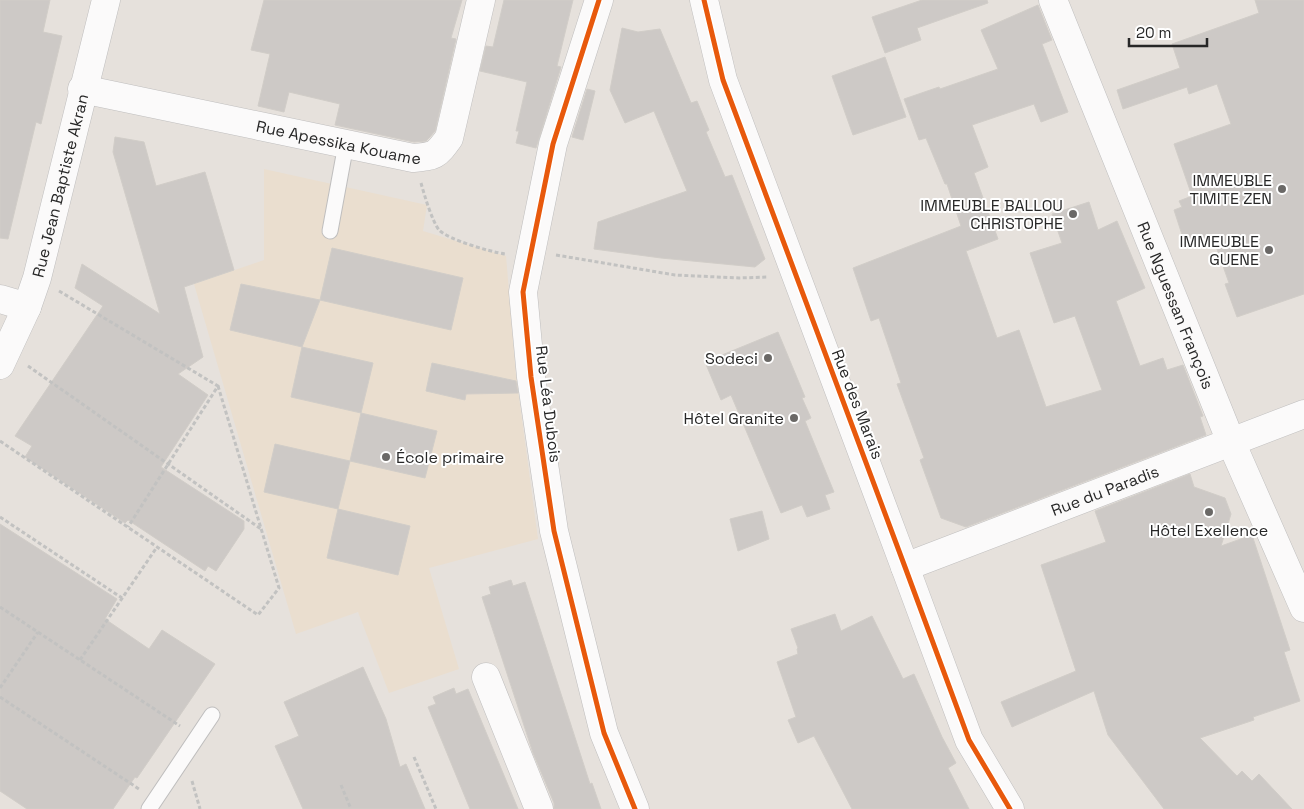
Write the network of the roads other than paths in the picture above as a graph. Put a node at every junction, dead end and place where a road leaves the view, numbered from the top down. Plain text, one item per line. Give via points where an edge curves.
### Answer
1 (106, 0) edge
2 (481, 0) edge
3 (599, 0) edge
4 (704, 0) edge
5 (1053, 0) edge
6 (82, 89) junction
7 (346, 144) junction
8 (330, 230) dead end
9 (0, 299) edge
10 (27, 307) junction
11 (4, 358) edge
12 (1304, 414) edge
13 (1231, 442) junction
14 (906, 566) junction
15 (1304, 608) edge
16 (486, 677) dead end
17 (212, 715) dead end
18 (152, 804) edge
19 (539, 809) edge
20 (635, 809) edge
21 (1010, 809) edge

1 - 6 street, Rue Jean Baptiste Akran
2 - 7 street, Rue Apessika Kouame via 449,138 439,153 413,158
3 - 20 street, Rue Léa Dubois via 553,144 523,292 531,377 554,531 604,733
4 - 14 street, Rue des Marais via 723,80
5 - 13 street, Rue Nguessan François
6 - 7 street, Rue Apessika Kouame
6 - 10 street, Rue Jean Baptiste Akran via 37,278
7 - 8 lane
9 - 10 street
10 - 11 street, Rue Jean Baptiste Akran
12 - 13 street, Rue du Paradis
13 - 14 street, Rue du Paradis
13 - 15 street, Rue Nguessan François
14 - 21 street, Rue des Marais via 969,740
16 - 19 street
17 - 18 lane

